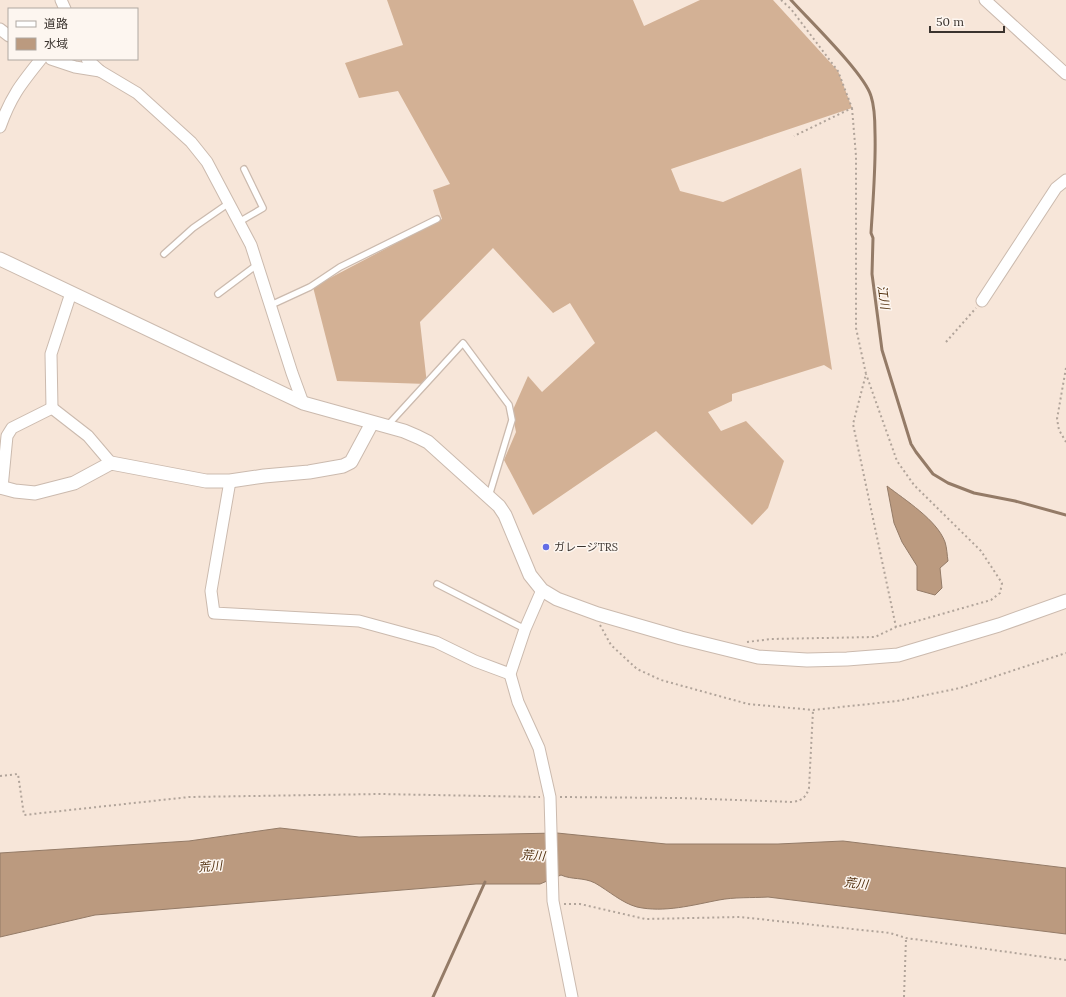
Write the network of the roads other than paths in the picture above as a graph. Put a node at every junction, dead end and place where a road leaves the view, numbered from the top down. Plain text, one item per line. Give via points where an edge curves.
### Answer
1 (985, 0) edge
2 (0, 29) edge
3 (8, 35) edge
4 (40, 60) edge
5 (54, 60) edge
6 (88, 60) edge
7 (100, 71) junction
8 (1066, 74) edge
9 (0, 127) edge
10 (244, 169) dead end
11 (1066, 180) edge
12 (229, 202) junction
13 (437, 219) dead end
14 (239, 222) junction
15 (164, 254) dead end
16 (0, 259) edge
17 (258, 263) junction
18 (71, 293) junction
19 (218, 294) dead end
20 (982, 301) road end
21 (271, 304) junction
22 (303, 403) junction
23 (52, 408) junction
24 (372, 423) junction
25 (387, 426) junction
26 (110, 463) junction
27 (230, 481) junction
28 (1, 488) edge
29 (489, 496) junction
30 (437, 584) dead end
31 (542, 590) junction
32 (1066, 601) edge
33 (525, 629) junction
34 (510, 674) junction
35 (572, 997) edge

1 - 8 street
2 - 3 street
4 - 9 street via 17,89 8,104
5 - 7 street
6 - 7 street
7 - 12 street via 137,93 190,142 207,162
10 - 14 lane via 264,208
11 - 20 street via 1056,188
12 - 14 street
12 - 15 lane via 193,228
13 - 21 lane via 340,267 310,287
14 - 17 street
16 - 18 street
17 - 19 lane
17 - 21 street
18 - 22 street
18 - 23 street via 51,354
21 - 22 street
22 - 24 street
23 - 26 street via 88,436
23 - 28 street via 12,428 7,436
24 - 25 street
24 - 27 street via 351,462 343,466
25 - 29 street via 428,442
25 - 29 lane via 463,343 509,405 512,420
26 - 27 street via 206,481
26 - 28 street via 74,483 35,493
27 - 34 street via 211,591 214,613 359,621 436,642
29 - 31 street via 505,515 530,575
30 - 33 lane
31 - 32 street via 557,600 681,638 758,656 807,660 898,655 999,625
31 - 33 street
33 - 34 street
34 - 35 street via 518,702 539,748 550,797 553,903

